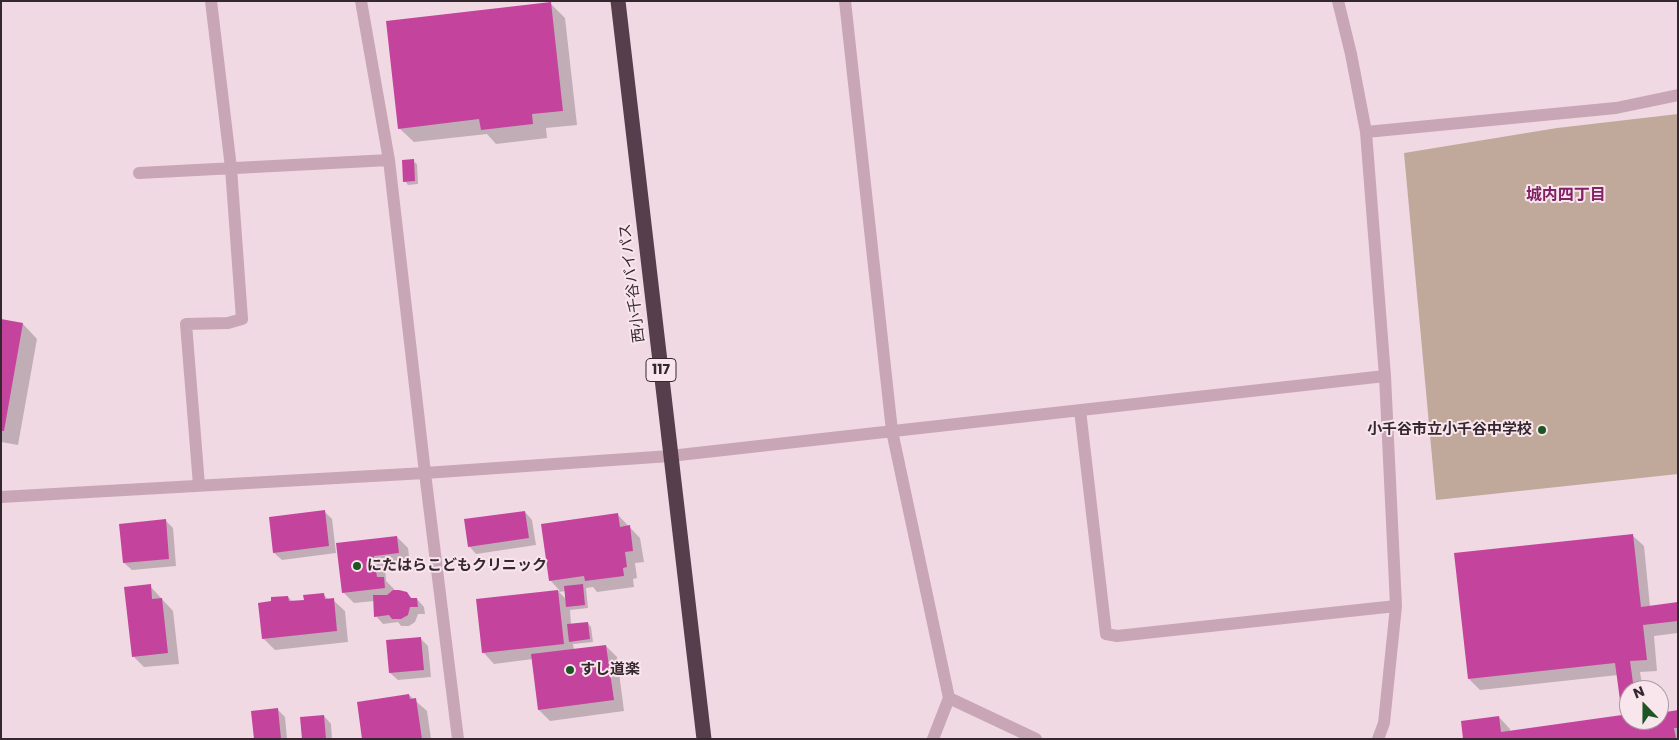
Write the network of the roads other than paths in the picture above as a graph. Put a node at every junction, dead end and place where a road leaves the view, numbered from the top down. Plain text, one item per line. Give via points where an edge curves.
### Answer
1 (211, 1) edge
2 (361, 1) edge
3 (618, 1) edge
4 (845, 1) edge
5 (1338, 1) edge
6 (1678, 96) edge
7 (1366, 132) junction
8 (389, 160) junction
9 (231, 168) junction
10 (139, 173) dead end
11 (1385, 376) junction
12 (1080, 410) junction
13 (892, 431) junction
14 (670, 456) junction
15 (424, 473) junction
16 (199, 486) junction
17 (1, 497) edge
18 (1396, 606) junction
19 (949, 698) junction
20 (458, 739) edge
21 (704, 739) edge
22 (933, 739) edge
23 (1036, 739) edge
24 (1378, 739) edge

1 - 9 street
2 - 8 street
3 - 14 highway, 西小千谷バイパス / 117
4 - 13 street
5 - 7 street
6 - 7 street via 1616,108
7 - 11 street
8 - 9 street
8 - 15 street
9 - 10 street
9 - 16 street via 242,319 228,323 186,324
11 - 12 street
11 - 18 street
12 - 13 street
12 - 18 street via 1106,634 1117,636
13 - 14 street
13 - 19 street
14 - 15 street
14 - 21 highway, 西小千谷バイパス / 117
15 - 16 street
15 - 20 street
16 - 17 street
18 - 24 street via 1384,723
19 - 22 street
19 - 23 street

